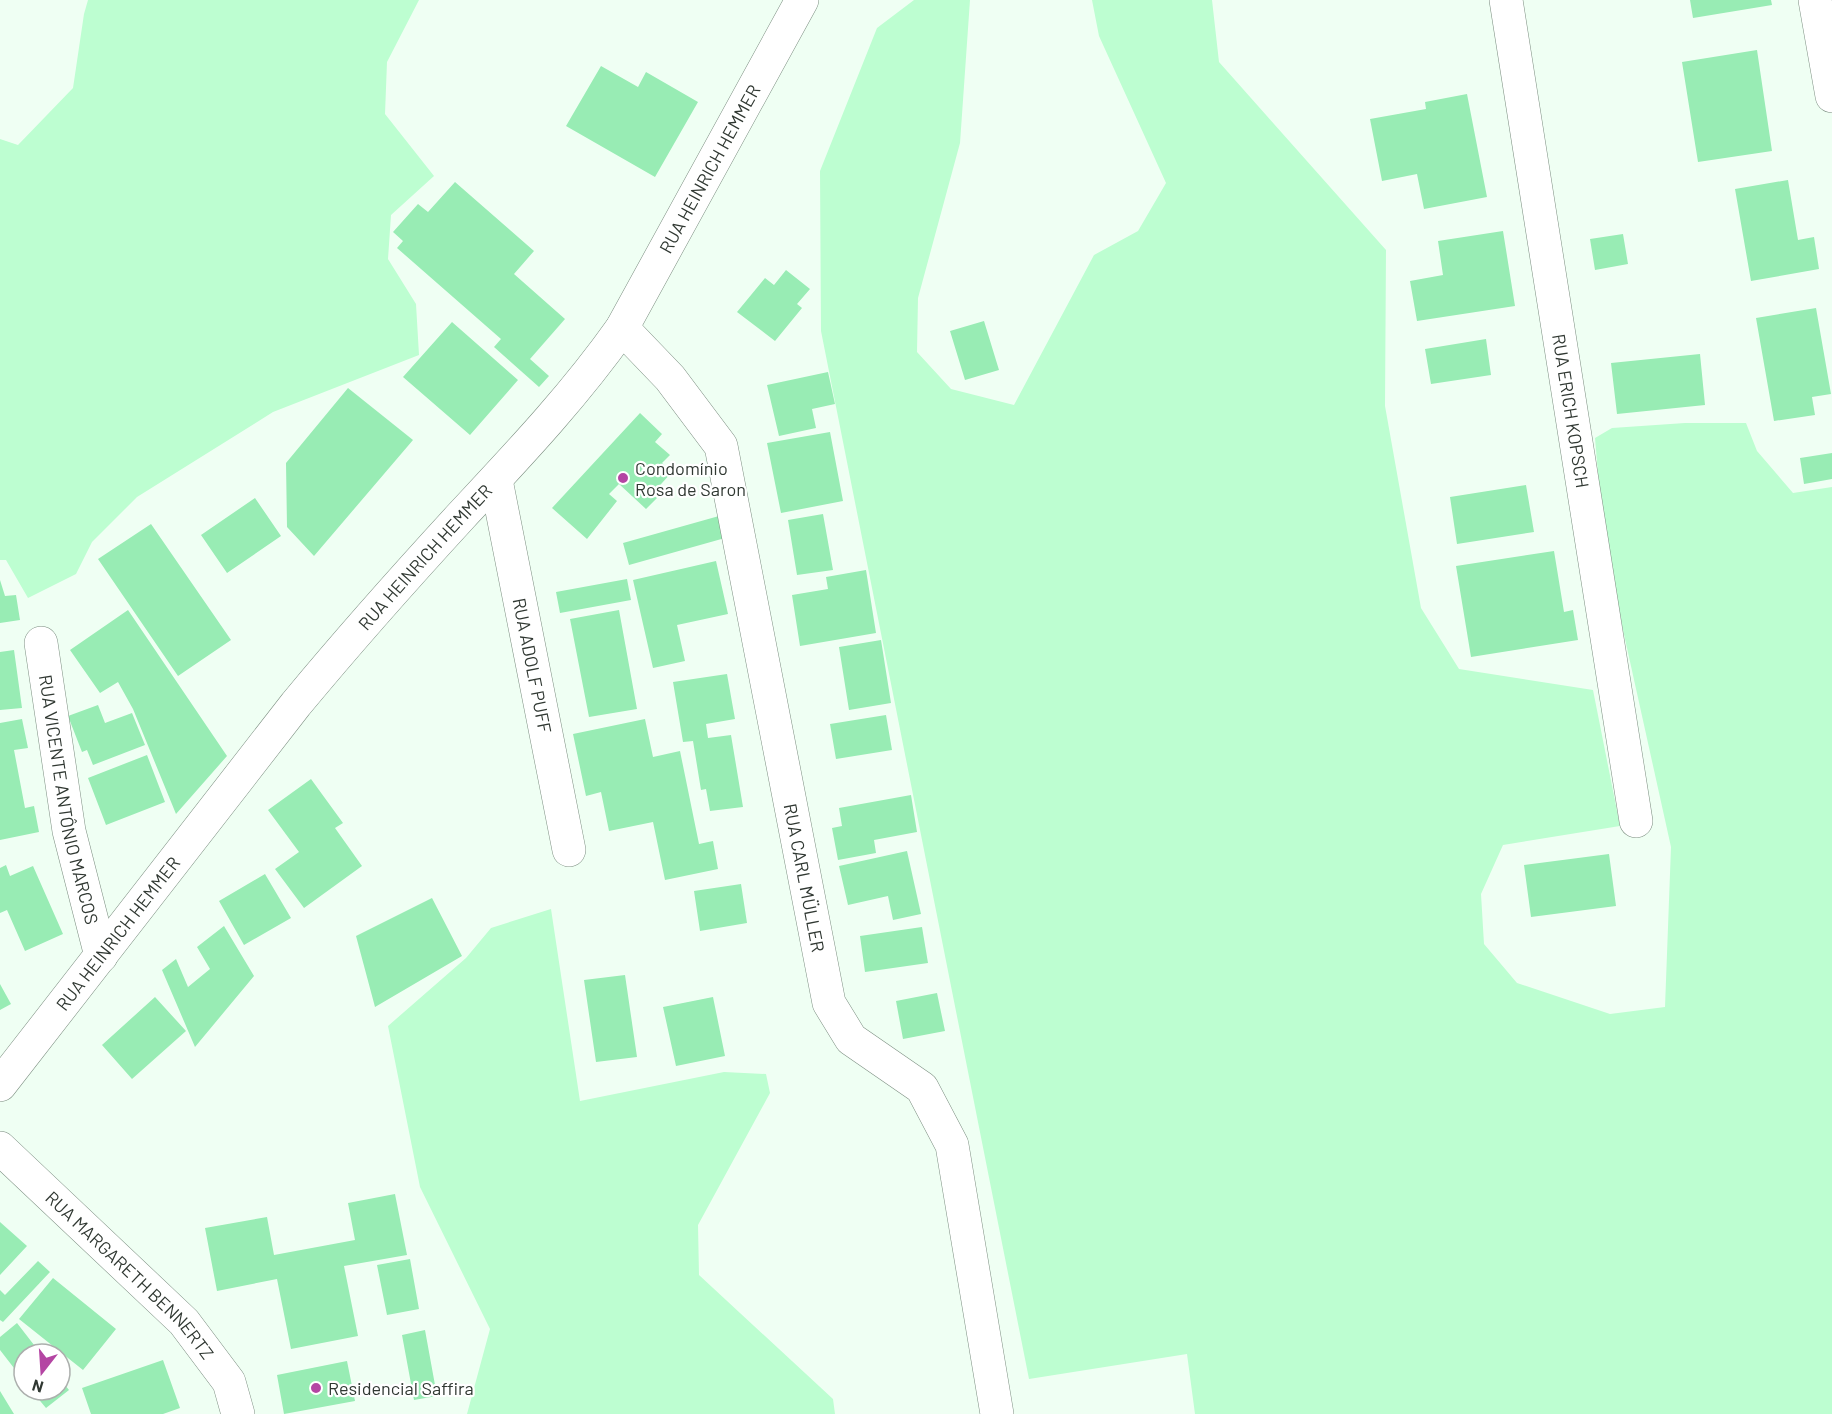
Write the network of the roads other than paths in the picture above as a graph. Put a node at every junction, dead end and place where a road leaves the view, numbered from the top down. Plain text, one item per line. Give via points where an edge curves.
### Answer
1 (802, 0) edge
2 (1506, 0) edge
3 (1815, 0) edge
4 (1832, 96) edge
5 (622, 328) junction
6 (496, 480) junction
7 (41, 643) dead end
8 (1636, 821) dead end
9 (569, 850) dead end
10 (101, 956) junction
11 (0, 1085) edge
12 (0, 1148) edge
13 (238, 1414) edge
14 (997, 1414) edge

1 - 5 street, RUA HEINRICH HEMMER
2 - 8 street, RUA ERICH KOPSCH
3 - 4 street
5 - 6 street, RUA HEINRICH HEMMER via 555,416
5 - 14 street, RUA CARL MÜLLER via 670,378 721,446 830,1003 851,1039 922,1088 952,1145
6 - 9 street, RUA ADOLF PUFF
6 - 10 street, RUA HEINRICH HEMMER via 296,704
7 - 10 street, RUA VICENTE ANTÔNIO MARCOS via 69,831
10 - 11 street, RUA HEINRICH HEMMER
12 - 13 street, RUA MARGARETH BENNERTZ via 184,1322 229,1382

